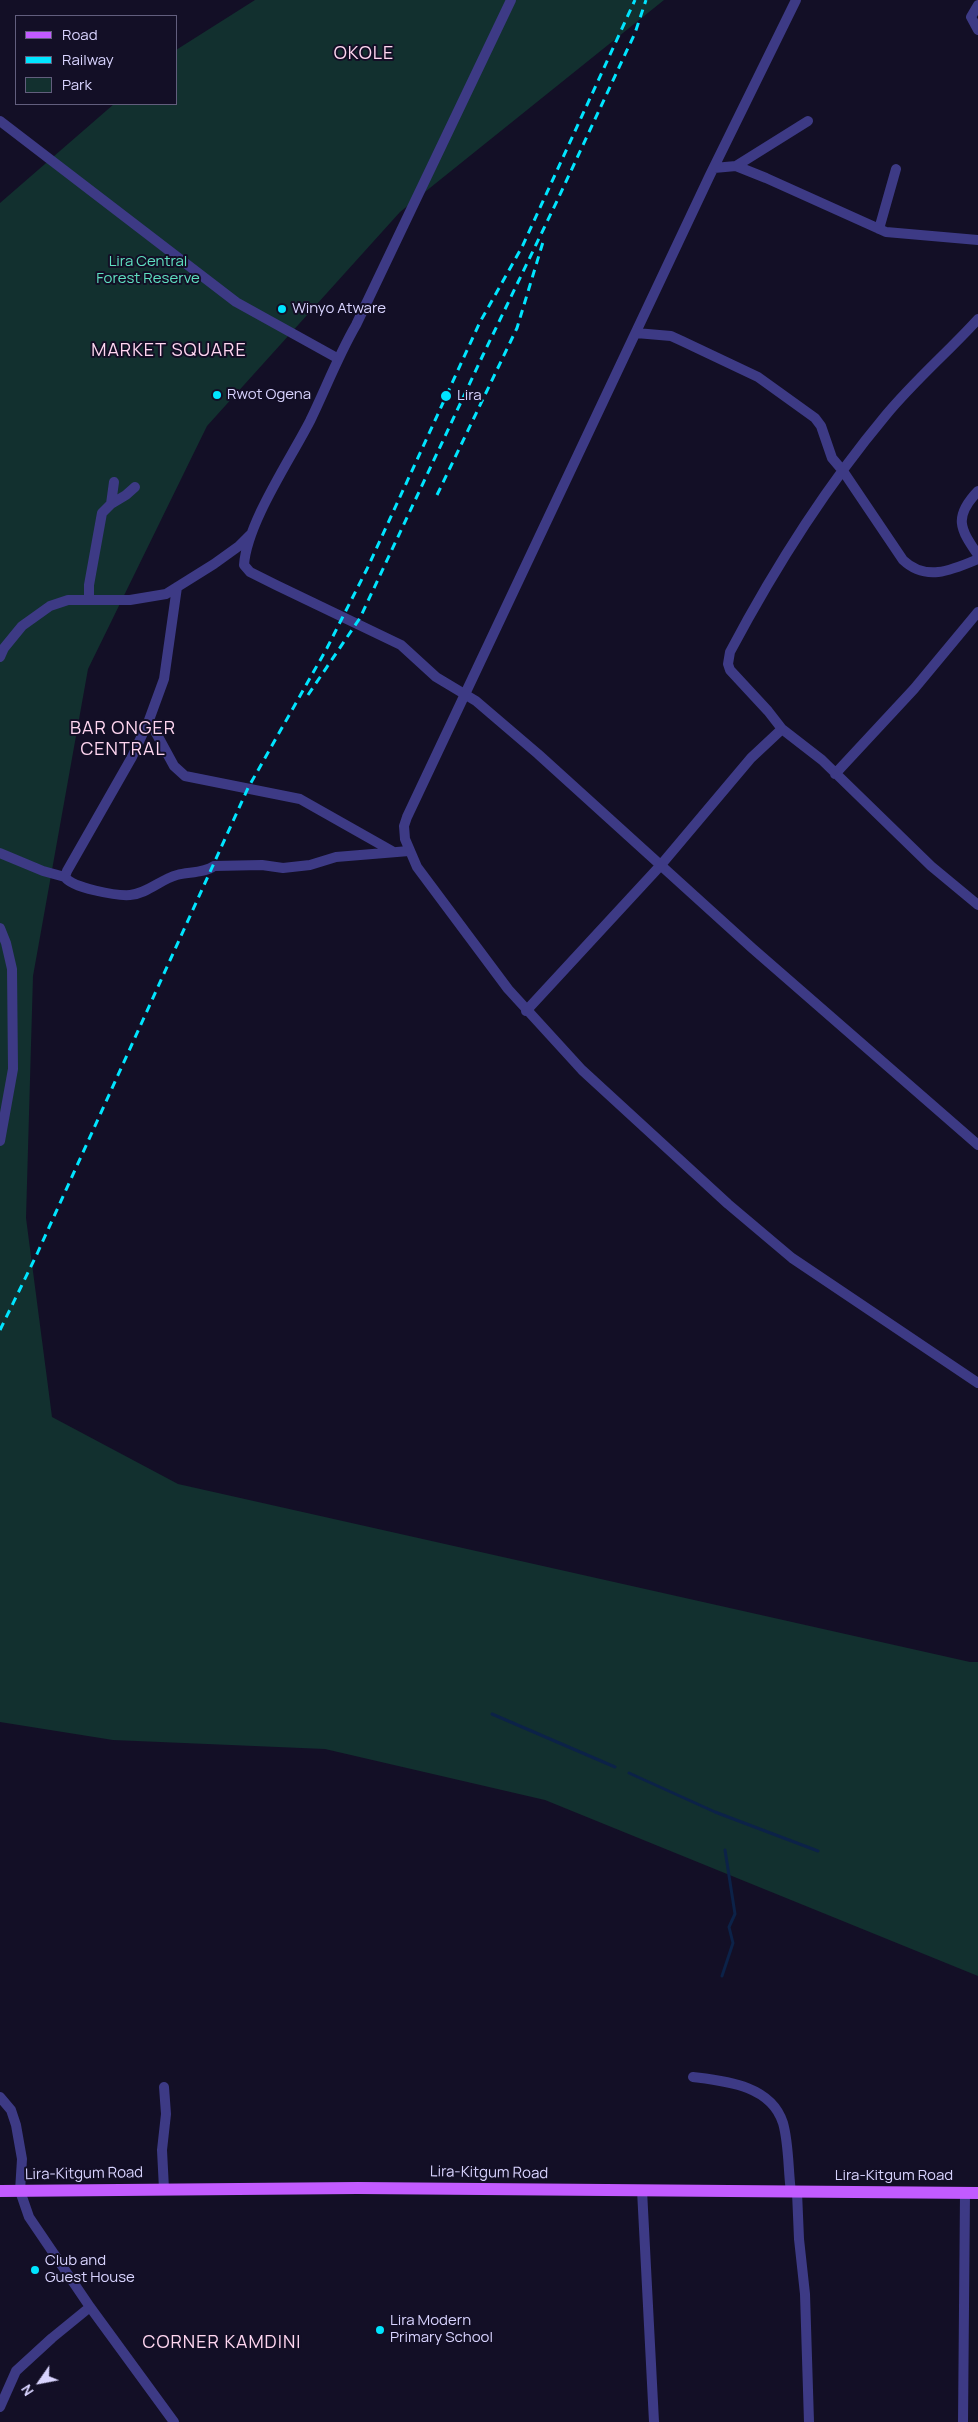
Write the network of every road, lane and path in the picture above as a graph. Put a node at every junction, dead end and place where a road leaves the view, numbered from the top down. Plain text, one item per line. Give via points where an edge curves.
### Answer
1 (511, 0) edge
2 (796, 0) edge
3 (978, 5) edge
4 (978, 30) edge
5 (0, 120) edge
6 (808, 121) dead end
7 (736, 166) junction
8 (714, 168) junction
9 (896, 169) dead end
10 (879, 229) junction
11 (978, 240) edge
12 (978, 319) edge
13 (636, 333) junction
14 (337, 358) junction
15 (843, 471) junction
16 (114, 482) dead end
17 (135, 487) dead end
18 (978, 491) edge
19 (111, 504) junction
20 (254, 530) junction
21 (978, 557) edge
22 (177, 588) junction
23 (89, 600) junction
24 (978, 612) edge
25 (0, 657) edge
26 (465, 694) junction
27 (149, 720) junction
28 (782, 729) junction
29 (836, 774) junction
30 (409, 850) junction
31 (392, 851) junction
32 (0, 853) edge
33 (660, 866) junction
34 (65, 877) junction
35 (978, 906) edge
36 (0, 928) edge
37 (526, 1011) junction
38 (0, 1141) edge
39 (978, 1145) edge
40 (978, 1383) edge
41 (692, 2077) dead end
42 (164, 2088) dead end
43 (0, 2097) edge
44 (164, 2189) junction
45 (642, 2190) junction
46 (0, 2191) edge
47 (20, 2191) junction
48 (794, 2192) junction
49 (965, 2193) junction
50 (978, 2193) edge
51 (90, 2307) junction
52 (0, 2407) edge
53 (174, 2422) edge
54 (654, 2422) edge
55 (809, 2422) edge
56 (963, 2422) edge

1 - 14 street via 356,325
2 - 8 street
3 - 4 street via 971,17
5 - 14 street via 236,302
6 - 7 street
7 - 8 street
7 - 10 street
8 - 13 street
9 - 10 street
10 - 11 street
12 - 15 street via 887,414
13 - 15 street via 671,336 758,377 815,418 832,458
13 - 26 street
14 - 20 street via 309,422
15 - 21 street via 911,568 924,573 939,573
15 - 28 street via 763,590 730,652 730,670
16 - 19 street
17 - 19 street
18 - 21 street via 968,501 961,522
19 - 23 street via 102,513
20 - 22 street via 239,546
20 - 26 street via 245,554 244,565 250,572 401,645 436,677
22 - 23 street via 166,594 130,600
22 - 27 street via 164,678
23 - 25 street via 58,602 40,612 22,626
24 - 29 street via 914,689
26 - 30 street via 407,816 404,826
26 - 33 street via 538,754
27 - 31 street via 180,773 300,799
27 - 34 street
28 - 29 street
28 - 33 street via 757,751
29 - 35 street via 931,866
30 - 31 street
30 - 37 street via 455,921
31 - 34 street via 336,857 310,865 283,868 214,866 171,876 130,895 81,887
32 - 34 street
33 - 37 street
33 - 39 street
36 - 38 street via 12,968 13,1069
37 - 40 street via 616,1102 771,1241
41 - 48 street via 719,2080 755,2090 771,2102 783,2123
42 - 44 street
43 - 47 street via 12,2110 16,2125 22,2158
44 - 45 main road, Lira-Kitgum Road
44 - 47 main road, Lira-Kitgum Road
45 - 48 main road, Lira-Kitgum Road
45 - 54 street
46 - 47 main road, Lira-Kitgum Road
47 - 51 street via 24,2207 38,2232
48 - 49 main road, Lira-Kitgum Road
48 - 55 street via 805,2294
49 - 50 main road, Lira-Kitgum Road
49 - 56 street
51 - 52 street via 16,2371
51 - 53 street

